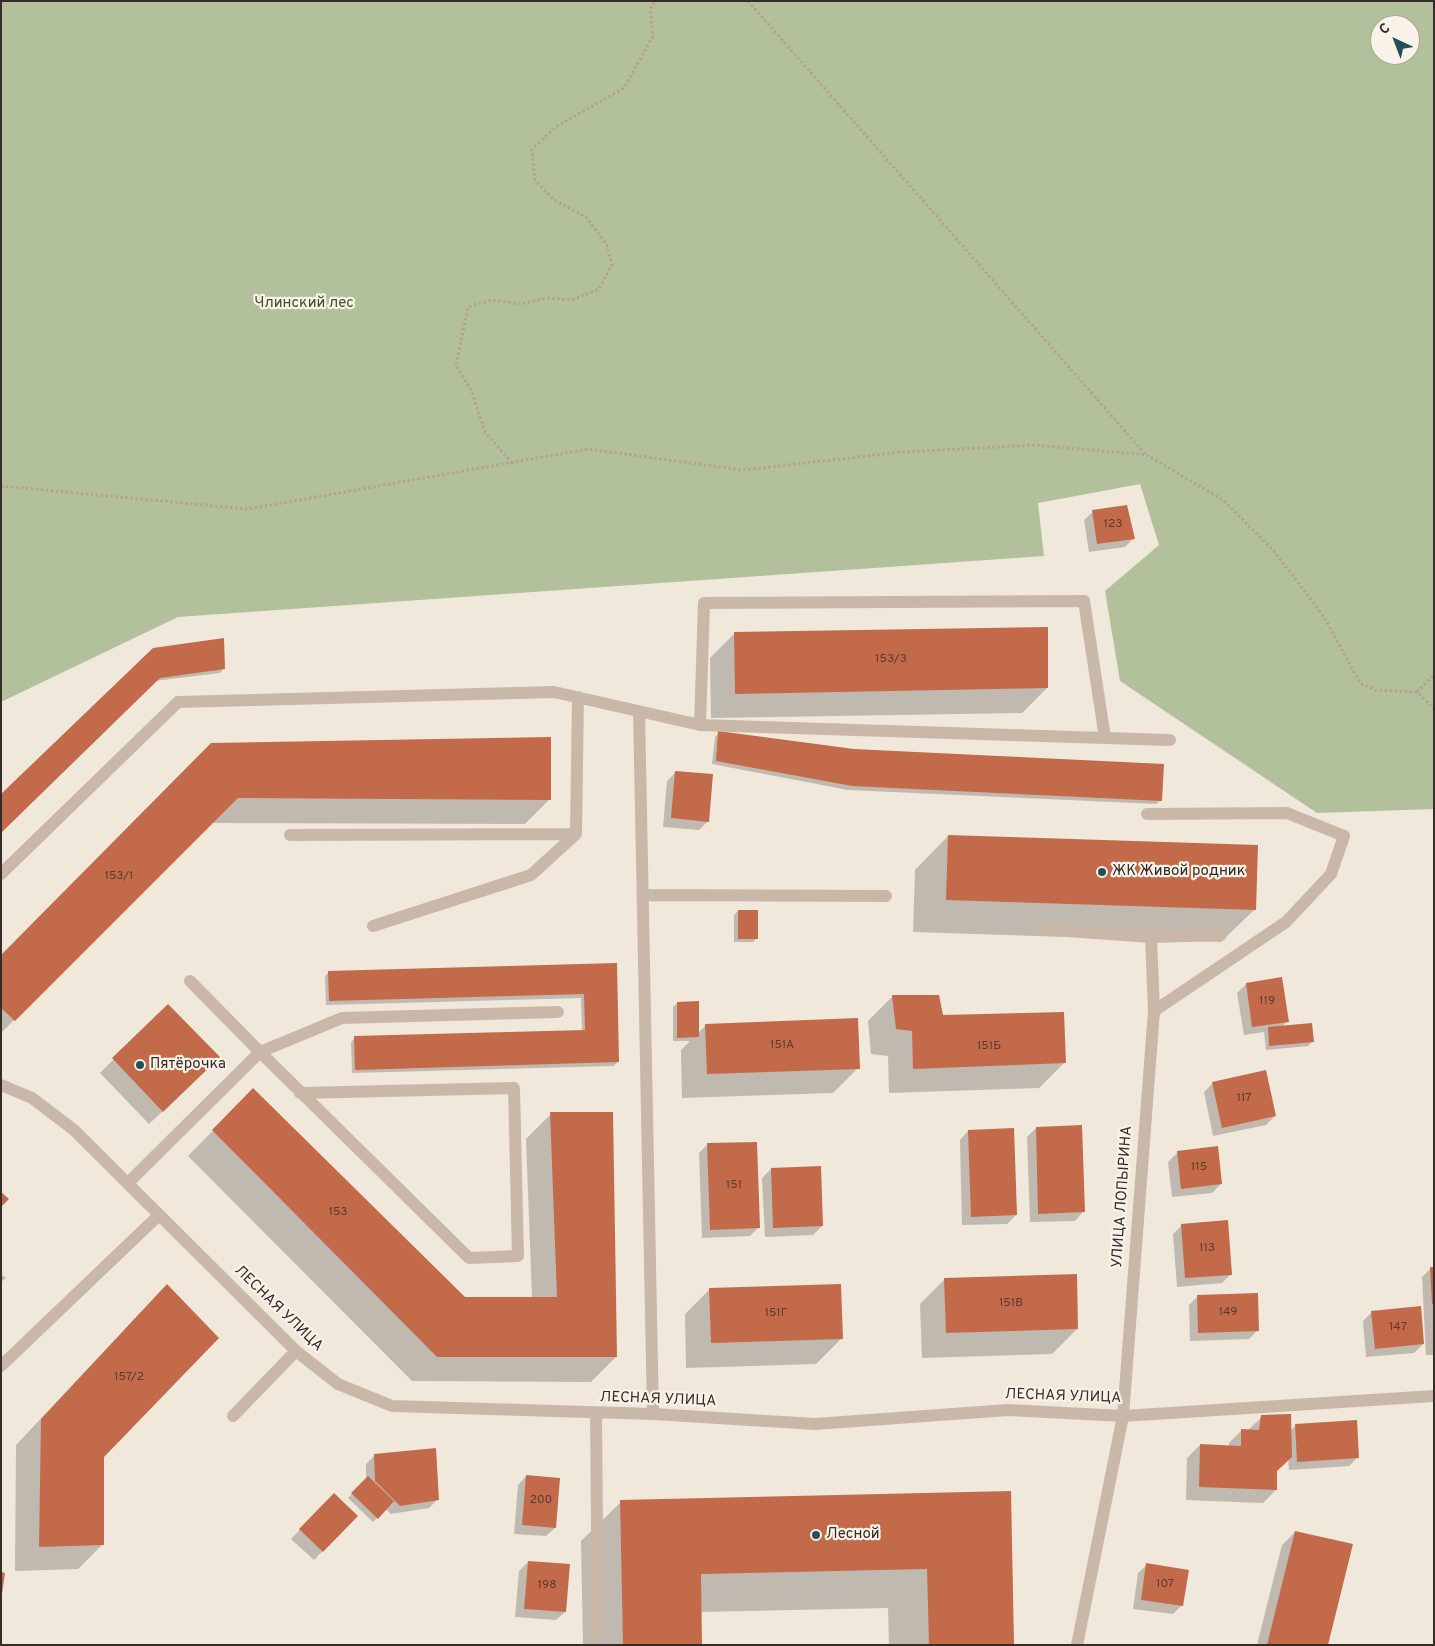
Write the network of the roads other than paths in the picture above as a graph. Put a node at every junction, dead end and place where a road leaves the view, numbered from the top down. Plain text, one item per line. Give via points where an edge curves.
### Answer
1 (578, 697) junction
2 (639, 711) junction
3 (700, 725) junction
4 (1105, 738) junction
5 (1170, 740) dead end
6 (1146, 814) dead end
7 (576, 834) junction
8 (290, 835) dead end
9 (1, 874) edge
10 (643, 895) junction
11 (886, 896) dead end
12 (373, 926) dead end
13 (1039, 929) dead end
14 (1222, 935) dead end
15 (1151, 937) junction
16 (190, 981) dead end
17 (1154, 1011) junction
18 (558, 1012) dead end
19 (260, 1052) junction
20 (1, 1084) edge
21 (300, 1093) junction
22 (128, 1183) junction
23 (159, 1215) junction
24 (296, 1351) junction
25 (1, 1366) edge
26 (1434, 1396) edge
27 (596, 1414) junction
28 (653, 1414) junction
29 (233, 1416) dead end
30 (1123, 1416) junction
31 (598, 1645) edge
32 (1077, 1645) edge

1 - 2 street
1 - 7 street
1 - 9 street via 554,692 178,702
2 - 3 street
2 - 10 street
3 - 4 street
3 - 4 street via 704,603 1084,601
4 - 5 street
6 - 17 street via 1287,813 1344,836 1331,874 1286,922
7 - 8 street
7 - 12 street via 531,875
10 - 11 street
10 - 28 street
13 - 15 street
14 - 15 street
15 - 17 street, УЛИЦА ЛОПЫРИНА
16 - 19 street
17 - 30 street, УЛИЦА ЛОПЫРИНА
18 - 19 street via 342,1018
19 - 21 street
19 - 22 street
20 - 22 street, ЛЕСНАЯ УЛИЦА via 32,1098 74,1130
21 - 21 street via 514,1088 518,1256 470,1258
22 - 23 street, ЛЕСНАЯ УЛИЦА
23 - 24 street, ЛЕСНАЯ УЛИЦА
23 - 25 street
24 - 27 street, ЛЕСНАЯ УЛИЦА via 338,1384 392,1406
24 - 29 street
26 - 30 street, ЛЕСНАЯ УЛИЦА
27 - 28 street, ЛЕСНАЯ УЛИЦА
27 - 31 street
28 - 30 street, ЛЕСНАЯ УЛИЦА via 815,1424 1008,1410
30 - 32 street, УЛИЦА ЛОПЫРИНА

